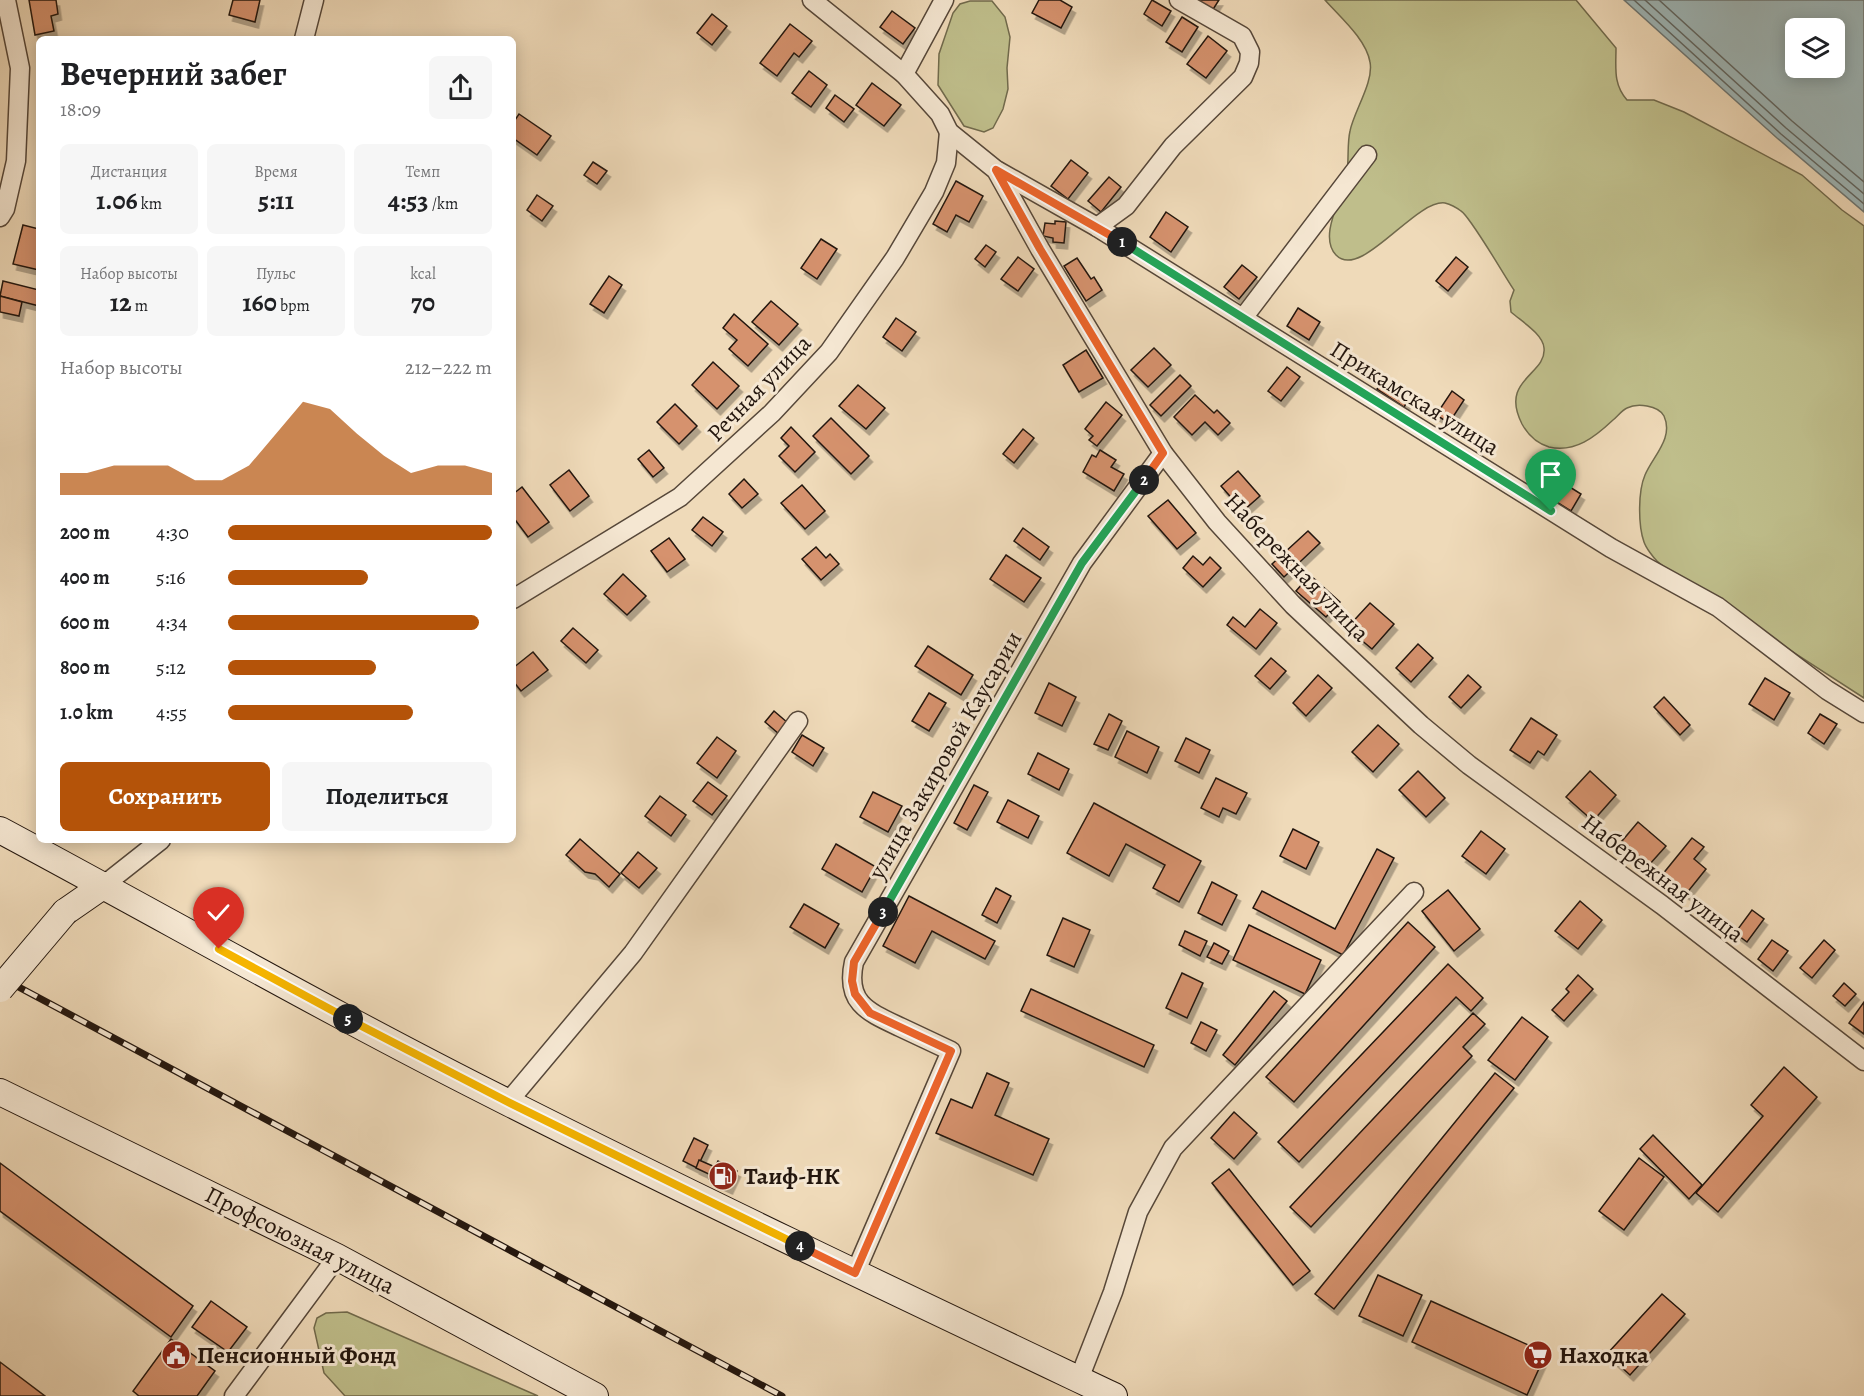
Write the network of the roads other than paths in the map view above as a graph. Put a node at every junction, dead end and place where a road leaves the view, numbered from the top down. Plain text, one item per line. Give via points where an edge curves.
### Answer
1 (6, 0) edge
2 (314, 0) edge
3 (812, 0) edge
4 (944, 0) edge
5 (1179, 0) edge
6 (305, 36) edge
7 (904, 74) junction
8 (949, 132) junction
9 (1367, 155) dead end
10 (996, 170) junction
11 (0, 218) edge
12 (1097, 227) junction
13 (1243, 318) junction
14 (1163, 453) junction
15 (516, 597) edge
16 (1864, 713) edge
17 (798, 721) dead end
18 (0, 830) edge
19 (157, 843) edge
20 (104, 885) junction
21 (1414, 892) dead end
22 (0, 989) edge
23 (1864, 1061) edge
24 (0, 1092) edge
25 (508, 1102) junction
26 (337, 1257) junction
27 (855, 1273) junction
28 (1079, 1379) junction
29 (234, 1396) edge
30 (595, 1396) edge
31 (1114, 1396) edge

1 - 11 street via 20,68 16,161
2 - 6 street
3 - 7 street, Набережная улица
4 - 7 street
5 - 12 street via 1242,36 1250,52 1249,63 1243,77 1173,146 1126,206
7 - 8 street, Набережная улица via 940,114
8 - 10 street, Набережная улица
8 - 15 street, Речная улица via 946,163 933,192 895,258 829,352 780,404 680,497
9 - 13 street
10 - 12 street, Прикамская улица
10 - 14 street, Набережная улица
12 - 13 street, Прикамская улица
13 - 16 street, Прикамская улица via 1611,548 1718,607 1827,690
14 - 23 street, Набережная улица via 1217,522 1293,604 1421,725
14 - 27 street, улица Закировой Каусарии via 1082,563 854,962 855,994 870,1013 951,1051
17 - 25 street via 633,952
18 - 20 main road
19 - 20 street
20 - 22 main road, bridge via 65,912
20 - 25 main road via 289,988
21 - 28 street via 1173,1148 1138,1212 1113,1292
24 - 26 main road, Профсоюзная улица
25 - 27 main road
26 - 29 street
26 - 30 main road, Профсоюзная улица
27 - 28 main road
28 - 31 main road

